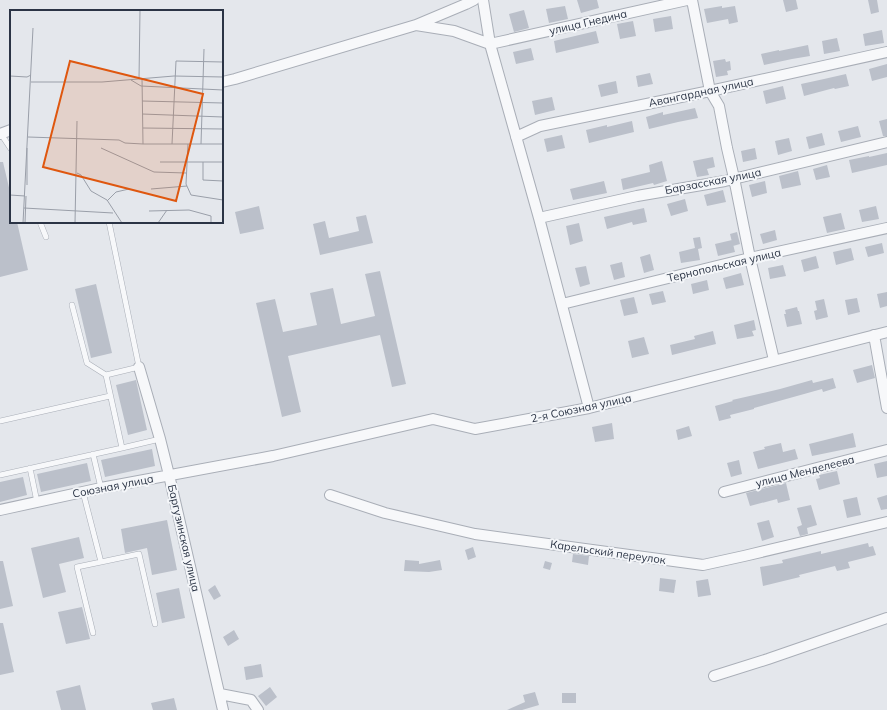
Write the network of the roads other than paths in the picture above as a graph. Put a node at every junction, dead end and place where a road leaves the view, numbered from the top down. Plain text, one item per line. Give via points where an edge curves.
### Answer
1 (483, 0) edge
2 (687, 0) edge
3 (692, 0) edge
4 (469, 1) edge
5 (416, 25) junction
6 (490, 44) junction
7 (887, 52) edge
8 (223, 82) edge
9 (710, 91) junction
10 (10, 130) edge
11 (0, 134) edge
12 (516, 137) junction
13 (887, 142) edge
14 (10, 148) edge
15 (734, 178) junction
16 (539, 218) junction
17 (40, 223) edge
18 (109, 223) edge
19 (887, 228) edge
20 (46, 237) dead end
21 (750, 258) junction
22 (562, 304) junction
23 (72, 305) dead end
24 (887, 332) edge
25 (874, 335) junction
26 (774, 360) junction
27 (139, 367) junction
28 (106, 375) junction
29 (110, 396) junction
30 (589, 408) junction
31 (887, 408) edge
32 (0, 420) edge
33 (160, 439) junction
34 (122, 448) junction
35 (887, 450) edge
36 (93, 454) junction
37 (273, 456) joint
38 (30, 468) junction
39 (0, 475) edge
40 (170, 475) junction
41 (101, 488) junction
42 (83, 492) junction
43 (724, 492) dead end
44 (330, 495) dead end
45 (37, 502) junction
46 (0, 510) edge
47 (887, 522) edge
48 (101, 562) junction
49 (887, 618) edge
50 (155, 624) dead end
51 (93, 633) dead end
52 (714, 676) dead end
53 (220, 694) junction
54 (223, 710) edge
55 (258, 710) edge

1 - 6 street
2 - 6 street, улица Гнедина
3 - 9 street
4 - 5 street
5 - 6 street via 454,32
5 - 8 street
6 - 12 street
7 - 9 street, Авангардная улица
9 - 12 street, Авангардная улица via 540,126
9 - 15 street via 718,106
10 - 11 street
11 - 14 lane
12 - 16 street
13 - 15 street, Барзасская улица
15 - 16 street, Барзасская улица
15 - 21 street
16 - 22 street
17 - 20 lane
18 - 27 lane
19 - 21 street, Тернопольская улица
21 - 22 street, Тернопольская улица
21 - 26 street
22 - 30 street
23 - 28 lane via 87,363
24 - 25 street, 2-я Союзная улица
25 - 26 street, 2-я Союзная улица
25 - 31 street
26 - 30 street, 2-я Союзная улица
27 - 28 lane
27 - 33 street, Баргузинская улица
28 - 29 lane
29 - 32 lane
29 - 34 lane
30 - 37 street, 2-я Союзная улица via 475,429 433,419
33 - 34 lane
33 - 40 street, Баргузинская улица
34 - 36 lane
35 - 43 street, улица Менделеева
36 - 38 lane
36 - 41 lane
37 - 40 street, Союзная улица
38 - 39 lane
38 - 45 lane
40 - 41 street, Союзная улица
40 - 53 street, Баргузинская улица
41 - 42 street, Союзная улица
42 - 45 street, Союзная улица
42 - 48 lane
44 - 47 street, Карельский переулок via 385,513 475,534 702,565
45 - 46 street, Союзная улица
48 - 50 lane via 138,554
48 - 51 lane via 77,567
49 - 52 street
53 - 54 street, Баргузинская улица
53 - 55 street via 251,700

